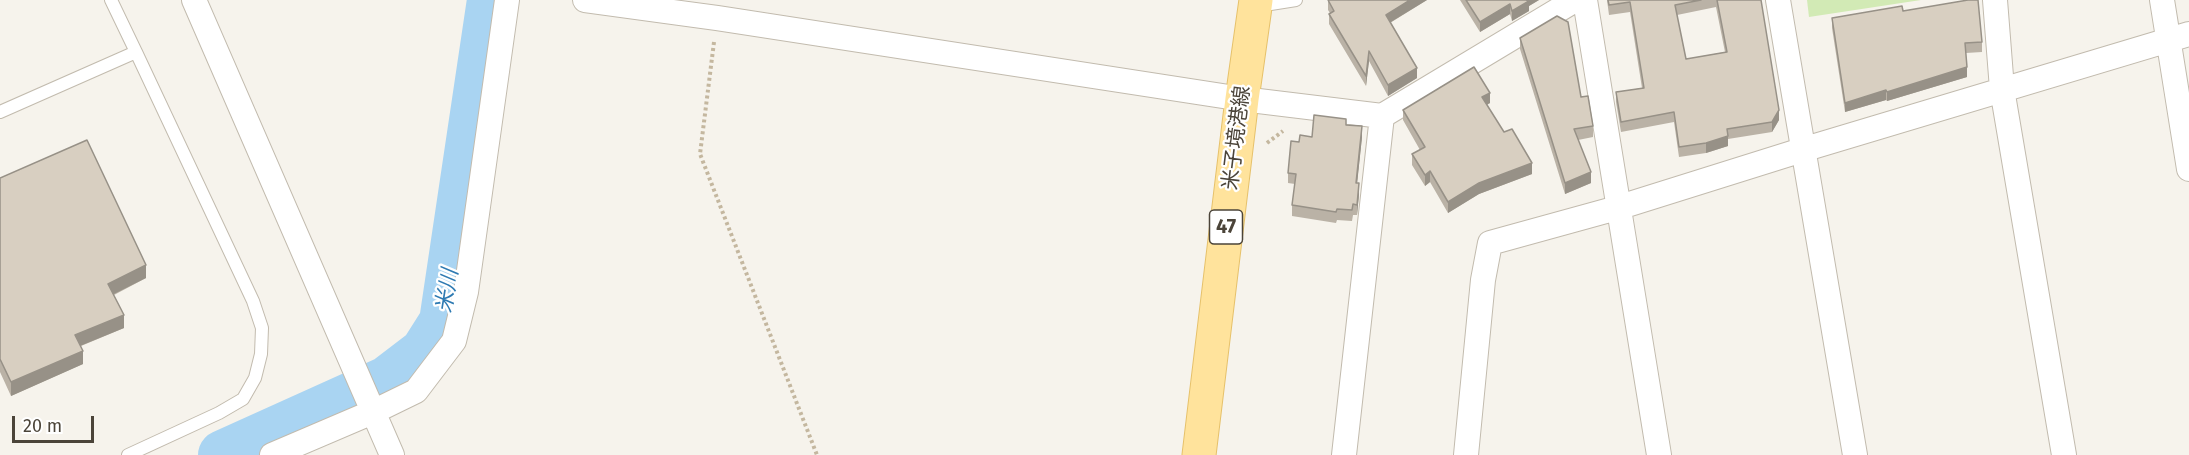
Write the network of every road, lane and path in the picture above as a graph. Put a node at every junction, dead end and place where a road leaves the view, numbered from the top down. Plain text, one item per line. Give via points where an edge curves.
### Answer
1 (111, 0) edge
2 (195, 0) edge
3 (507, 0) edge
4 (585, 0) edge
5 (1296, 0) edge
6 (1575, 0) edge
7 (1585, 0) edge
8 (1778, 0) edge
9 (1995, 0) edge
10 (2162, 0) edge
11 (1256, 3) edge
12 (717, 18) junction
13 (2179, 37) edge
14 (136, 52) junction
15 (2002, 90) junction
16 (1242, 99) junction
17 (0, 112) edge
18 (1382, 116) junction
19 (1802, 150) junction
20 (2189, 169) edge
21 (1617, 208) junction
22 (375, 411) junction
23 (128, 455) edge
24 (272, 455) edge
25 (392, 455) edge
26 (817, 455) edge
27 (1199, 455) edge
28 (1344, 455) edge
29 (1466, 455) edge
30 (1659, 455) edge
31 (1855, 455) edge
32 (2064, 455) edge

1 - 14 lane
2 - 22 street
3 - 22 street via 466,292 454,341 416,391
4 - 12 street
5 - 11 lane
6 - 18 street
7 - 21 street
8 - 19 street
9 - 15 street
10 - 13 street
11 - 16 main road, 米子境港線 / 47
12 - 16 street
12 - 26 path via 700,154
13 - 15 street
13 - 20 street
14 - 17 lane
14 - 23 lane via 253,301 262,328 255,378 243,399
15 - 19 street
15 - 32 street
16 - 18 street
16 - 27 main road, 米子境港線 / 47
18 - 28 street
19 - 21 street
19 - 31 street
21 - 29 street via 1490,243
21 - 30 street
22 - 24 street
22 - 25 street

